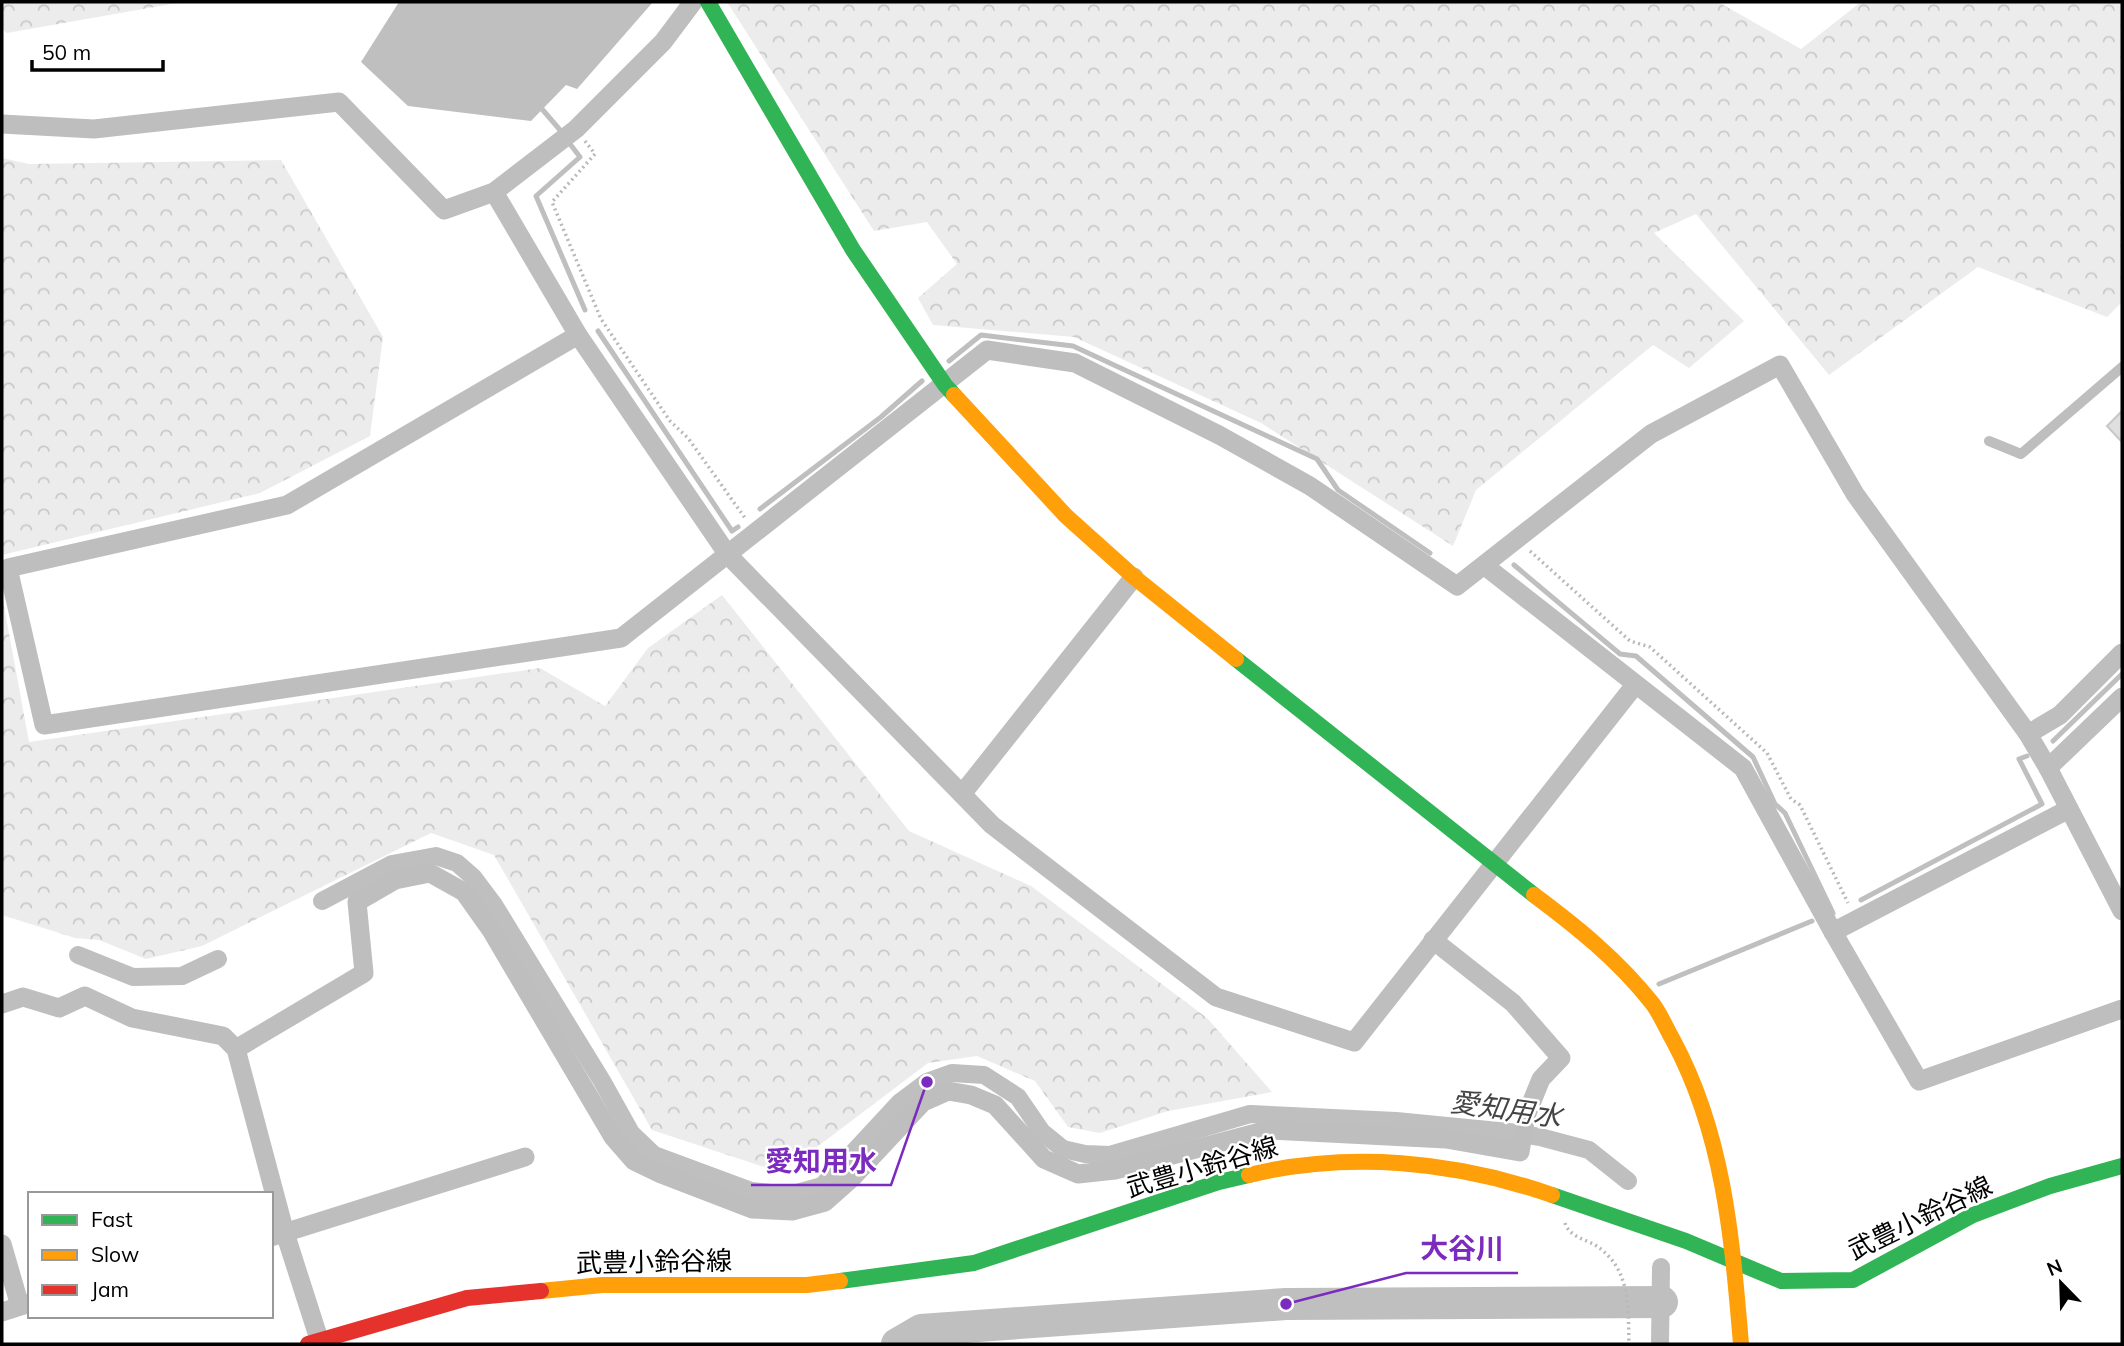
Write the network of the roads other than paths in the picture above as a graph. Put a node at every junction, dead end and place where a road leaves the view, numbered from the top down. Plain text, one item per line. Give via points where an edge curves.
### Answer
1 (693, 2) edge
2 (708, 2) edge
3 (2, 124) edge
4 (494, 192) junction
5 (578, 335) junction
6 (2122, 367) edge
7 (945, 385) junction
8 (1989, 441) dead end
9 (728, 555) junction
10 (1485, 566) junction
11 (1134, 577) junction
12 (2122, 653) edge
13 (1635, 685) junction
14 (2122, 697) edge
15 (2028, 734) junction
16 (2048, 768) junction
17 (962, 794) junction
18 (2069, 809) junction
19 (1494, 864) junction
20 (2122, 911) edge
21 (1833, 932) junction
22 (1433, 940) junction
23 (2, 1004) edge
24 (2122, 1009) edge
25 (236, 1049) junction
26 (525, 1157) dead end
27 (2122, 1166) edge
28 (268, 1192) edge
29 (273, 1213) edge
30 (278, 1235) edge
31 (2, 1244) edge
32 (1734, 1262) junction
33 (17, 1307) edge
34 (316, 1343) edge
35 (1741, 1344) edge

1 - 4 street via 663,42 576,129
2 - 7 main road via 853,250
3 - 4 street via 94,129 339,103 444,210
4 - 5 street
5 - 9 street
5 - 9 street via 288,505 8,568 44,725 621,638
6 - 8 lane via 2021,454
7 - 9 street
7 - 10 street via 987,350 1075,363 1310,486 1457,586
7 - 11 main road via 1066,516
9 - 17 street
10 - 13 street
10 - 15 street via 1651,435 1780,365 1855,495
11 - 17 street
11 - 19 main road
12 - 15 street via 2060,715
13 - 19 street
13 - 21 street via 1743,768
14 - 16 street
15 - 16 street
16 - 18 street
17 - 22 street via 992,825 1216,997 1354,1042
18 - 20 street
18 - 21 street
19 - 22 street
19 - 32 main road via 1592,939 1653,1004 1702,1102 1716,1148
21 - 24 street via 1919,1081
22 - 25 street via 1513,1003 1561,1058 1541,1079 1524,1122 1520,1152 1446,1139 1268,1130 1115,1170 1078,1174 1045,1159 995,1105 948,1091 923,1102 825,1202 792,1212 752,1209 634,1161 613,1137 491,930 464,892 430,873 395,880 357,902 364,974
23 - 25 street via 23,998 59,1009 85,996 132,1018 223,1036
25 - 28 street
26 - 30 street
27 - 32 main road, 武豊小鈴谷線 via 1973,1215 1853,1280 1781,1281
29 - 30 street
30 - 34 street
31 - 33 street
32 - 34 main road, 武豊小鈴谷線 via 1515,1182 1419,1164 1348,1161 1265,1171 1189,1191 974,1263 807,1285 602,1285 467,1298
32 - 35 main road

